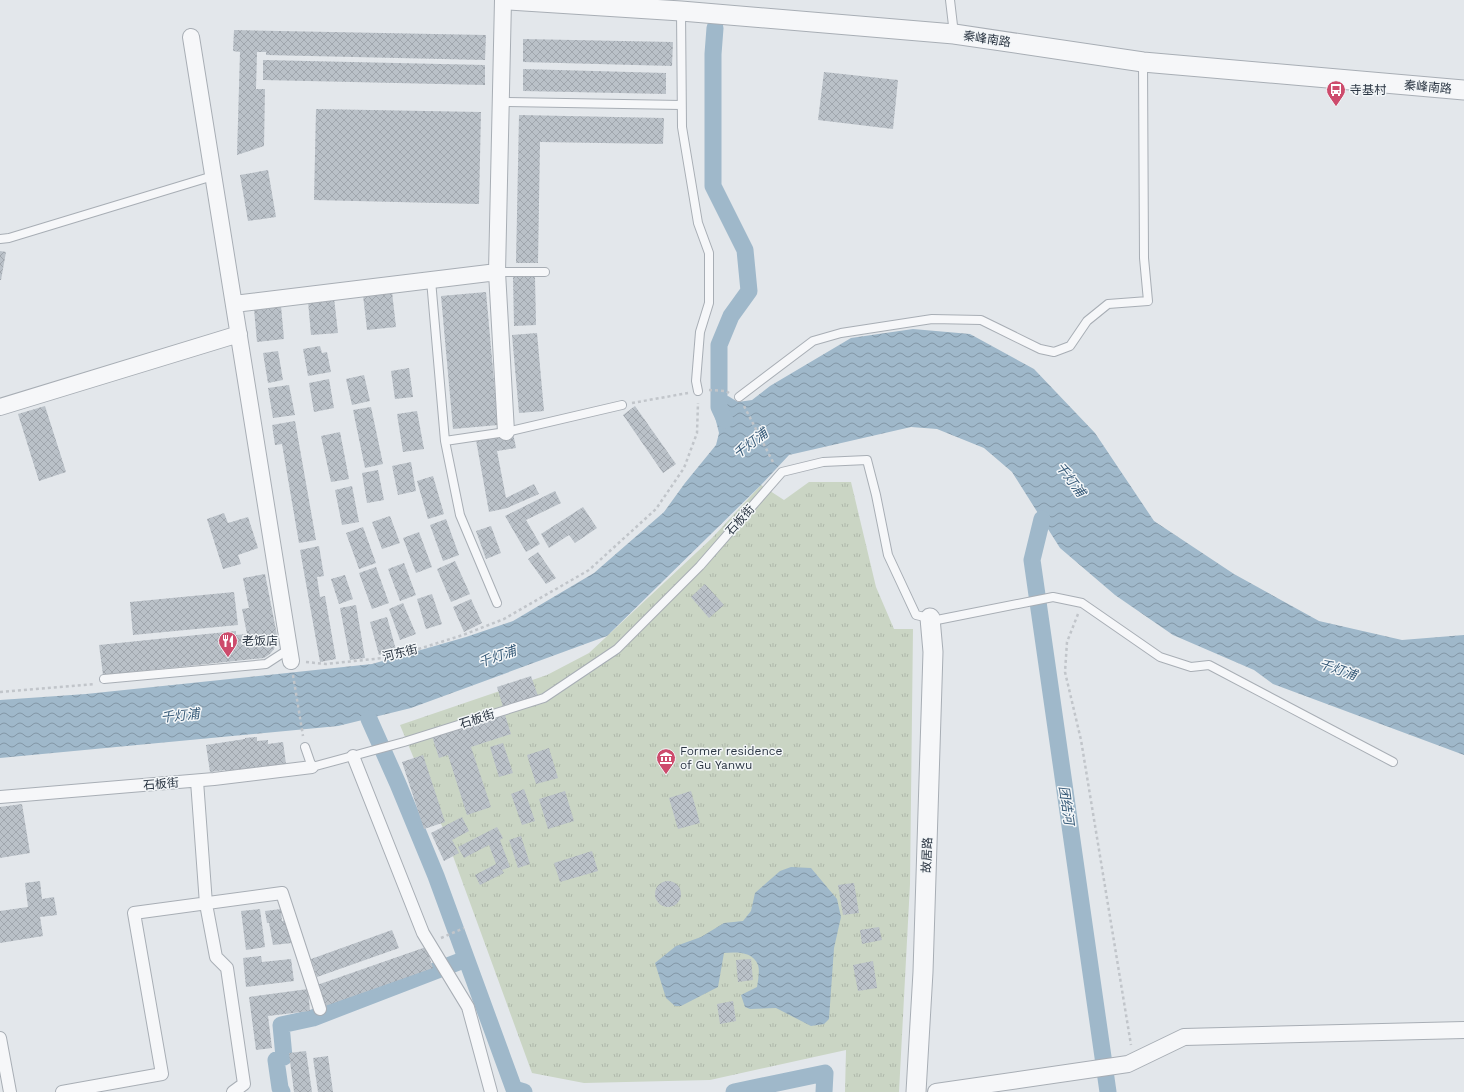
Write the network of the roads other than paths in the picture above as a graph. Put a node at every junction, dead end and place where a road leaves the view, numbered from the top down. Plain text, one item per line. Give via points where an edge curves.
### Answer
1 (503, 0) edge
2 (509, 0) edge
3 (950, 0) edge
4 (605, 3) edge
5 (682, 11) junction
6 (954, 34) junction
7 (191, 37) dead end
8 (1143, 62) junction
9 (1464, 90) edge
10 (501, 102) junction
11 (682, 105) junction
12 (213, 176) junction
13 (0, 239) edge
14 (497, 272) junction
15 (545, 272) dead end
16 (431, 280) junction
17 (234, 304) junction
18 (239, 334) junction
19 (701, 390) road end
20 (740, 399) road end
21 (622, 405) road end
22 (0, 407) edge
23 (506, 432) junction
24 (445, 441) junction
25 (497, 603) dead end
26 (930, 618) junction
27 (290, 655) joint
28 (104, 679) dead end
29 (305, 747) road end
30 (359, 754) junction
31 (1393, 762) dead end
32 (312, 767) junction
33 (197, 781) junction
34 (0, 797) edge
35 (206, 904) junction
36 (320, 1009) dead end
37 (1464, 1030) edge
38 (0, 1038) edge
39 (10, 1092) edge
40 (62, 1092) edge
41 (233, 1092) edge
42 (490, 1092) edge
43 (916, 1092) edge
44 (936, 1092) edge

1 - 10 street
2 - 4 street, 秦峰南路
3 - 6 lane
4 - 5 street, 秦峰南路
5 - 6 street, 秦峰南路
5 - 11 lane
6 - 8 street, 秦峰南路
7 - 12 street
8 - 9 street, 秦峰南路
8 - 20 lane via 1144,258 1148,301 1108,304 1086,321 1070,346 1054,352 1040,349 981,320 932,319 841,333 813,341
10 - 11 lane
10 - 14 street
11 - 19 lane via 682,127 698,223 709,253 709,303 700,332 696,381
12 - 13 lane
12 - 17 street
14 - 15 lane
14 - 16 street
14 - 23 street
16 - 17 street
16 - 24 lane
17 - 18 street
18 - 22 street
18 - 27 street
21 - 23 lane
23 - 24 lane
24 - 25 lane via 460,515
26 - 30 lane, 石板街 via 916,615 888,555 867,460 823,462 778,473 773,484 700,566 617,649 544,698
26 - 31 lane via 937,620 1053,597 1082,604 1160,657 1191,667 1209,665
26 - 43 street, 故居路 via 933,660
27 - 28 lane via 266,664
29 - 32 lane
30 - 32 lane, 石板街
30 - 42 street via 423,933 468,1007
32 - 33 street, 石板街
33 - 34 street, 石板街
33 - 35 street
35 - 36 street via 282,893
35 - 40 street via 134,913 162,1074
35 - 41 street via 216,957 227,968 244,1084
37 - 44 street via 1184,1037 1133,1062
38 - 39 street

